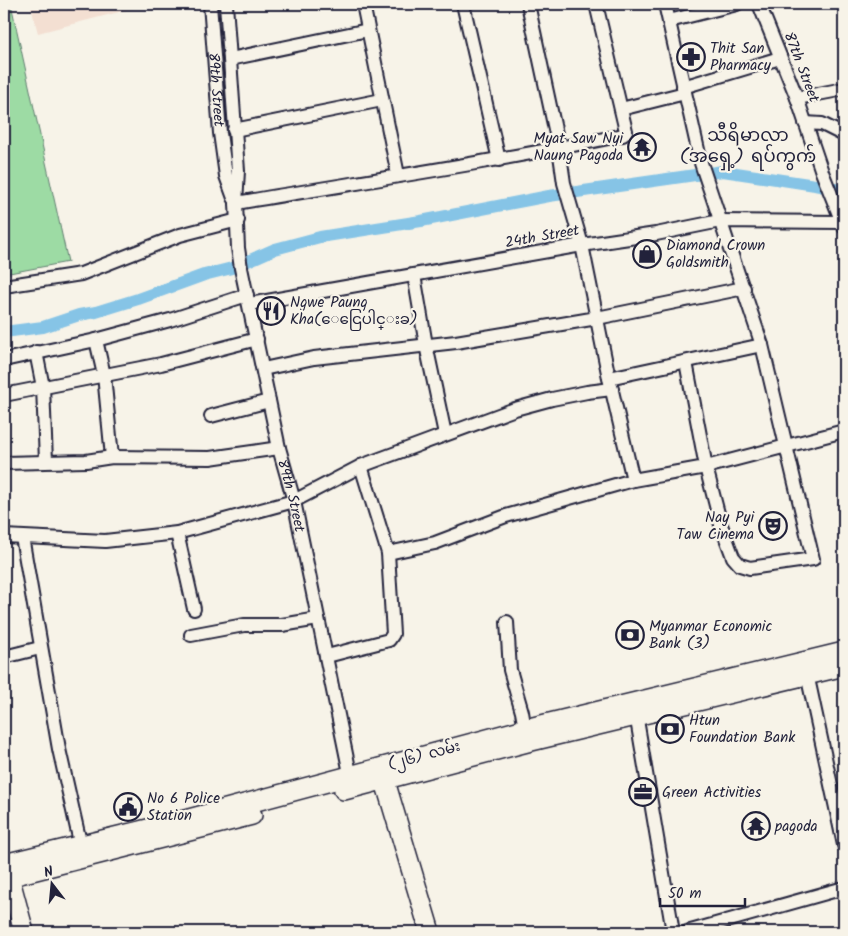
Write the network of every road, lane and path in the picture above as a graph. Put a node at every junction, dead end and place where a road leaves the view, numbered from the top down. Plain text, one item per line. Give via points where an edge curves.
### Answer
1 (210, 4) edge
2 (226, 4) edge
3 (363, 4) edge
4 (463, 4) edge
5 (528, 4) edge
6 (596, 4) edge
7 (665, 4) edge
8 (737, 4) edge
9 (759, 4) edge
10 (669, 21) junction
11 (368, 30) junction
12 (780, 58) junction
13 (230, 59) junction
14 (844, 89) edge
15 (684, 90) junction
16 (797, 98) junction
17 (382, 100) junction
18 (620, 109) junction
19 (805, 123) junction
20 (234, 130) junction
21 (844, 135) edge
22 (560, 148) junction
23 (499, 160) junction
24 (398, 175) junction
25 (236, 203) junction
26 (238, 220) junction
27 (720, 221) junction
28 (843, 224) edge
29 (582, 246) junction
30 (414, 275) junction
31 (4, 286) edge
32 (744, 288) junction
33 (248, 300) junction
34 (597, 318) junction
35 (257, 339) junction
36 (96, 340) junction
37 (426, 345) junction
38 (762, 345) junction
39 (36, 352) junction
40 (4, 360) edge
41 (686, 362) junction
42 (263, 370) junction
43 (104, 375) junction
44 (611, 384) junction
45 (43, 387) junction
46 (4, 395) edge
47 (270, 401) junction
48 (211, 416) dead end
49 (844, 431) edge
50 (445, 434) junction
51 (786, 445) junction
52 (279, 448) junction
53 (112, 458) junction
54 (46, 461) junction
55 (4, 463) edge
56 (361, 466) junction
57 (706, 467) junction
58 (633, 480) junction
59 (294, 502) junction
60 (177, 533) junction
61 (4, 536) edge
62 (22, 537) junction
63 (388, 553) junction
64 (194, 609) dead end
65 (318, 619) junction
66 (507, 622) dead end
67 (191, 635) dead end
68 (40, 648) junction
69 (844, 652) edge
70 (327, 656) junction
71 (4, 657) edge
72 (844, 666) edge
73 (808, 674) junction
74 (635, 709) junction
75 (526, 735) junction
76 (382, 773) junction
77 (352, 782) junction
78 (844, 845) edge
79 (82, 851) junction
80 (6, 871) edge
81 (844, 888) edge
82 (24, 932) edge
83 (430, 932) edge
84 (673, 932) edge
85 (687, 932) edge

1 - 25 street, 89th Street via 220,132 226,176
2 - 13 street, 89th Street
3 - 11 street
4 - 23 street
5 - 22 street
6 - 18 street
7 - 10 street
8 - 10 street
9 - 12 street, 87th Street
10 - 15 street
11 - 13 street
11 - 17 street
12 - 15 street
12 - 16 street, 87th Street
13 - 20 street, 89th Street
14 - 16 street
15 - 18 street
15 - 27 street via 701,163
16 - 19 street, 87th Street
17 - 20 street
17 - 24 street
18 - 22 street via 626,131 623,135
19 - 21 street via 822,124
19 - 28 street, 87th Street
20 - 25 street, 89th Street via 238,171
22 - 23 street
22 - 29 street via 564,182
23 - 24 street
24 - 25 street
25 - 26 street, 89th Street
26 - 31 street via 180,235 81,274
26 - 33 street, 89th Street via 238,248
27 - 28 street, 24th Street
27 - 29 street, 24th Street
27 - 32 street
29 - 30 street, 24th Street
29 - 34 street
30 - 33 street, 24th Street
30 - 37 street
32 - 34 street
32 - 38 street
33 - 35 street, 89th Street
33 - 36 street, 24th Street
34 - 37 street
34 - 44 street
35 - 42 street, 89th Street
35 - 43 street
36 - 39 street, 24th Street
36 - 43 street
37 - 42 street via 314,358
37 - 50 street
38 - 41 street
38 - 51 street
39 - 40 street, 24th Street
39 - 45 street
41 - 44 street
41 - 57 street
42 - 47 street, 89th Street
43 - 45 street
43 - 53 street
44 - 50 street via 515,409
44 - 58 street
45 - 46 street
45 - 54 street
47 - 48 street
47 - 52 street, 89th Street
49 - 51 street
50 - 56 street
51 - 57 street
51 - 57 street via 813,559 750,568 738,563 721,525
52 - 53 street via 210,458
52 - 59 street, 89th Street
53 - 54 street
54 - 55 street
56 - 59 street
56 - 63 street
57 - 58 street
58 - 63 street via 506,516 434,542
59 - 60 street
59 - 65 street, 89th Street
60 - 62 street via 105,541
60 - 64 street
61 - 62 street
62 - 68 street
63 - 70 street via 392,637
65 - 67 street via 244,625
65 - 70 street, 89th Street
66 - 75 street via 510,670
68 - 71 street
68 - 79 street
69 - 74 main road, (၂၆) လမ်း
70 - 77 street, 89th Street
72 - 73 main road, (၂၆) လမ်း
73 - 74 main road, (၂၆) လမ်း
73 - 78 street
74 - 75 main road, (၂၆) လမ်း
74 - 84 street
75 - 76 main road, (၂၆) လမ်း
76 - 77 main road, (၂၆) လမ်း
76 - 83 main road
77 - 79 main road, (၂၆) လမ်း
79 - 80 main road, (၂၆) လမ်း
80 - 82 main road
81 - 85 street

